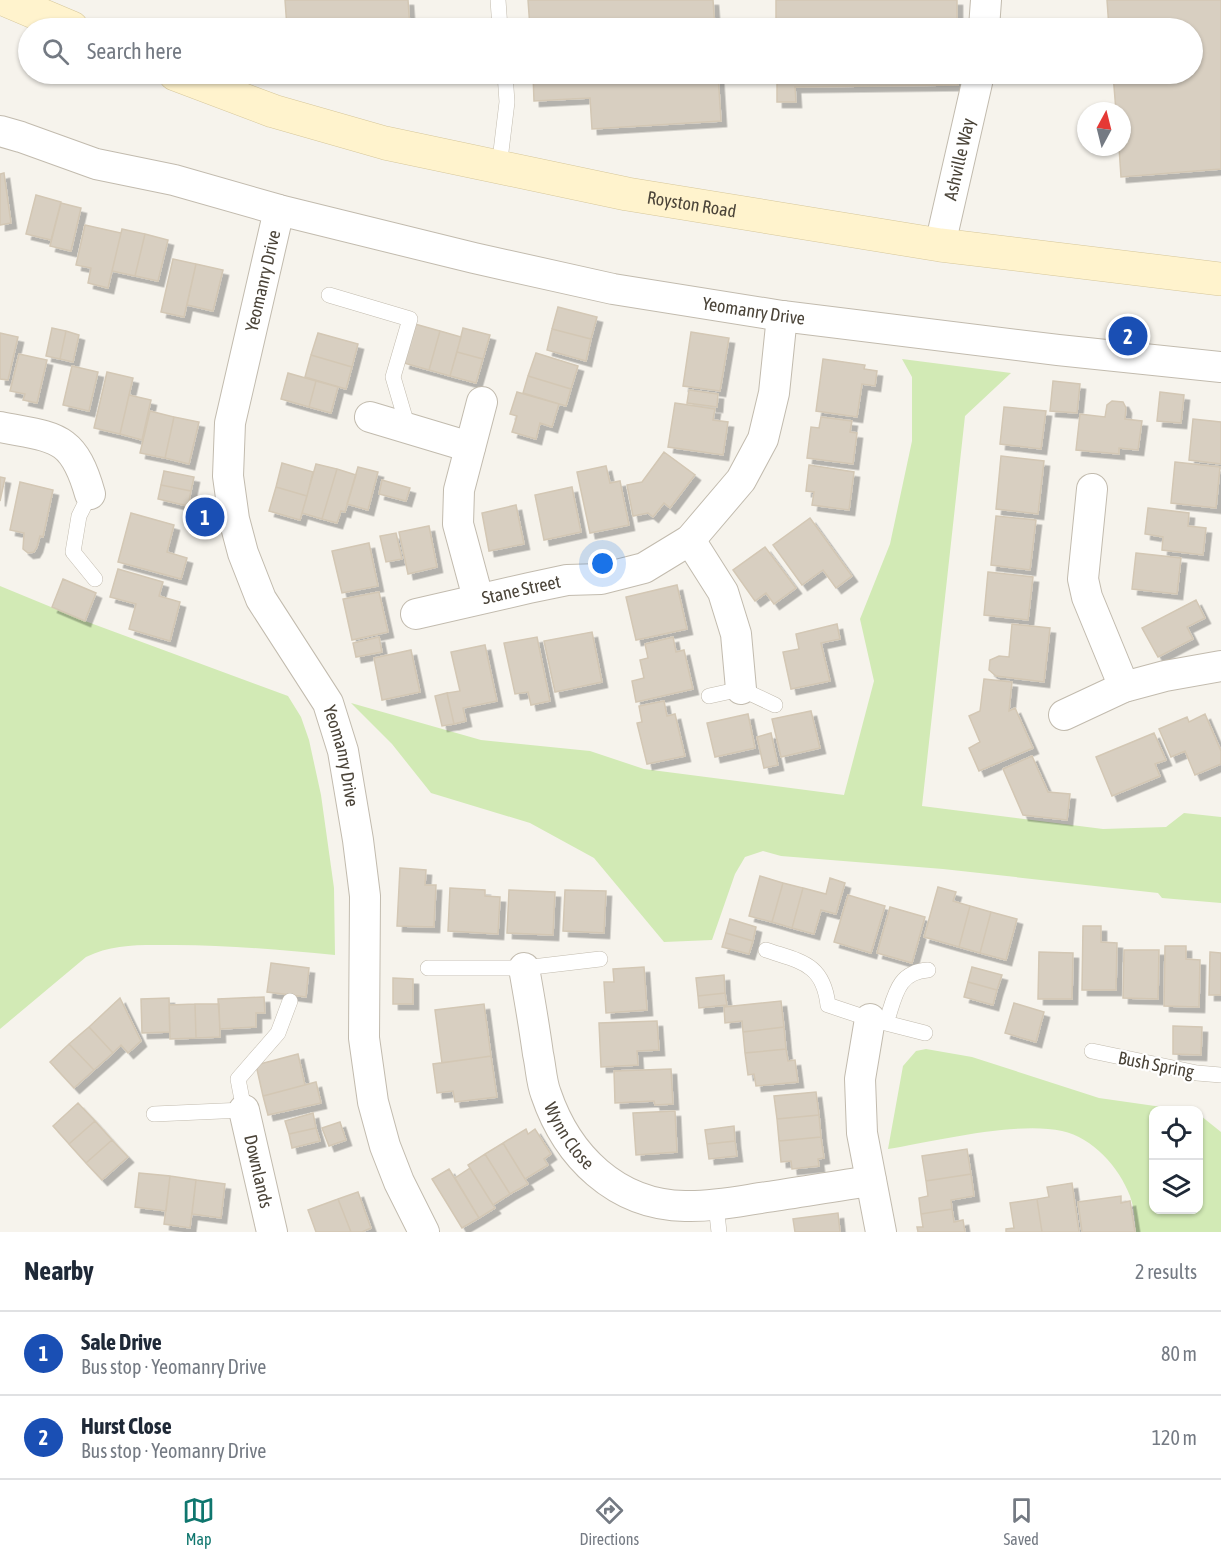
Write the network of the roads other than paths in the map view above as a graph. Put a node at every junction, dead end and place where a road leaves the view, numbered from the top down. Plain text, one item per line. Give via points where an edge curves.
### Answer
1 (6, 0) edge
2 (498, 0) edge
3 (986, 0) edge
4 (48, 18) edge
5 (499, 18) edge
6 (985, 18) edge
7 (202, 84) edge
8 (506, 84) edge
9 (977, 84) edge
10 (0, 131) edge
11 (499, 168) junction
12 (279, 210) junction
13 (940, 245) junction
14 (1221, 279) edge
15 (329, 295) dead end
16 (783, 316) junction
17 (1221, 367) edge
18 (482, 402) dead end
19 (370, 417) dead end
20 (0, 427) edge
21 (408, 428) junction
22 (470, 447) junction
23 (1092, 489) dead end
24 (90, 494) joint
25 (690, 540) junction
26 (95, 579) dead end
27 (478, 598) junction
28 (416, 614) dead end
29 (1221, 666) edge
30 (1124, 687) junction
31 (741, 689) junction
32 (709, 696) dead end
33 (775, 705) dead end
34 (1064, 715) dead end
35 (766, 950) dead end
36 (600, 959) dead end
37 (428, 968) dead end
38 (524, 968) junction
39 (928, 970) dead end
40 (290, 1000) dead end
41 (878, 1021) junction
42 (925, 1032) dead end
43 (1092, 1052) dead end
44 (1221, 1075) edge
45 (244, 1110) junction
46 (154, 1114) dead end
47 (870, 1181) junction
48 (718, 1219) edge
49 (273, 1232) edge
50 (424, 1232) edge
51 (881, 1232) edge

1 - 4 main road
2 - 5 lane
3 - 6 street
7 - 11 main road, Royston Road via 284,114 385,143
8 - 11 lane
9 - 13 street, Ashville Way
10 - 12 street via 96,164 174,180
11 - 13 main road, Royston Road via 627,194
12 - 16 street, Yeomanry Drive via 613,289
12 - 50 street, Yeomanry Drive via 230,423 228,476 234,519 261,599 328,703 343,751 364,896 364,1038 373,1102 399,1182
13 - 14 main road, Royston Road
15 - 21 lane via 410,319 393,377
16 - 17 street, Yeomanry Drive
16 - 25 street, Stane Street via 774,393 763,439 741,480
18 - 22 street
19 - 21 street
20 - 24 street via 63,443 79,463
21 - 22 street
22 - 27 street via 459,490 458,524
23 - 30 street via 1083,579
24 - 26 lane via 80,516 73,552
25 - 27 street, Stane Street via 644,568 602,579 567,580
25 - 31 street via 723,592 736,634
27 - 28 street, Stane Street
29 - 30 street
30 - 34 street
31 - 32 lane
31 - 33 lane
35 - 41 lane via 814,970 826,988 828,1005
36 - 38 lane
37 - 38 lane
38 - 48 street, Wynn Close via 545,1092 573,1149 607,1182 638,1198 684,1206
39 - 41 lane via 916,970 901,981
40 - 45 lane, Downlands via 278,1033 238,1078
41 - 42 lane
41 - 47 street via 860,1079 862,1133
43 - 44 lane, Bush Spring via 1187,1072
45 - 46 lane, Downlands
45 - 49 street, Downlands
47 - 48 street, Wynn Close
47 - 51 street

